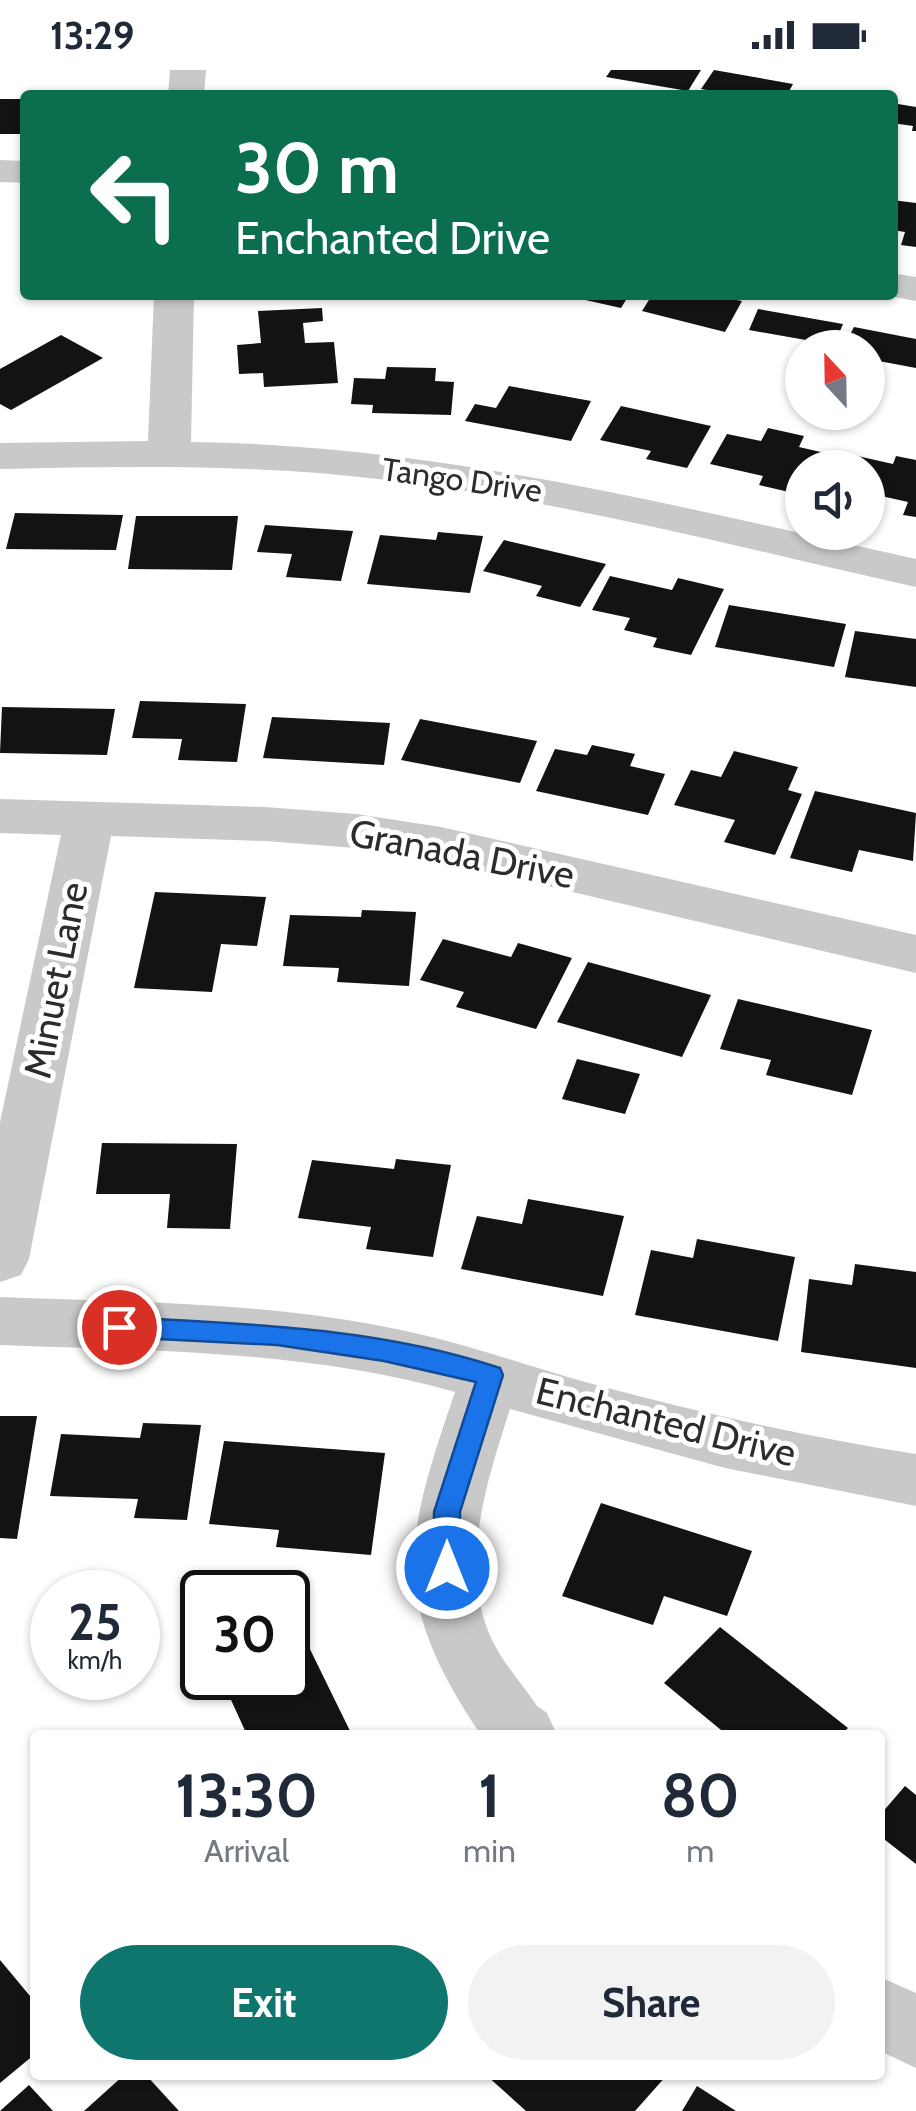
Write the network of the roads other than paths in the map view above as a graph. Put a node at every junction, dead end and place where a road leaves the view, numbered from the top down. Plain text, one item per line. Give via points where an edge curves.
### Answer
1 (174, 300) edge
2 (169, 454) junction
3 (0, 456) edge
4 (916, 573) edge
5 (0, 816) edge
6 (89, 819) junction
7 (916, 954) edge
8 (0, 1259) edge
9 (0, 1320) edge
10 (491, 1375) junction
11 (916, 1480) edge
12 (517, 1730) edge
13 (885, 2015) edge
14 (916, 2032) edge

1 - 2 street
2 - 3 street, Tango Drive
2 - 4 street, Tango Drive via 391,468 529,488
5 - 6 street, Granada Drive
6 - 7 street, Granada Drive via 265,824 442,844
6 - 8 street, Minuet Lane
9 - 10 street, Enchanted Drive via 277,1335
10 - 11 street, Enchanted Drive via 610,1414
10 - 12 street via 447,1512 446,1595 464,1650
13 - 14 street

